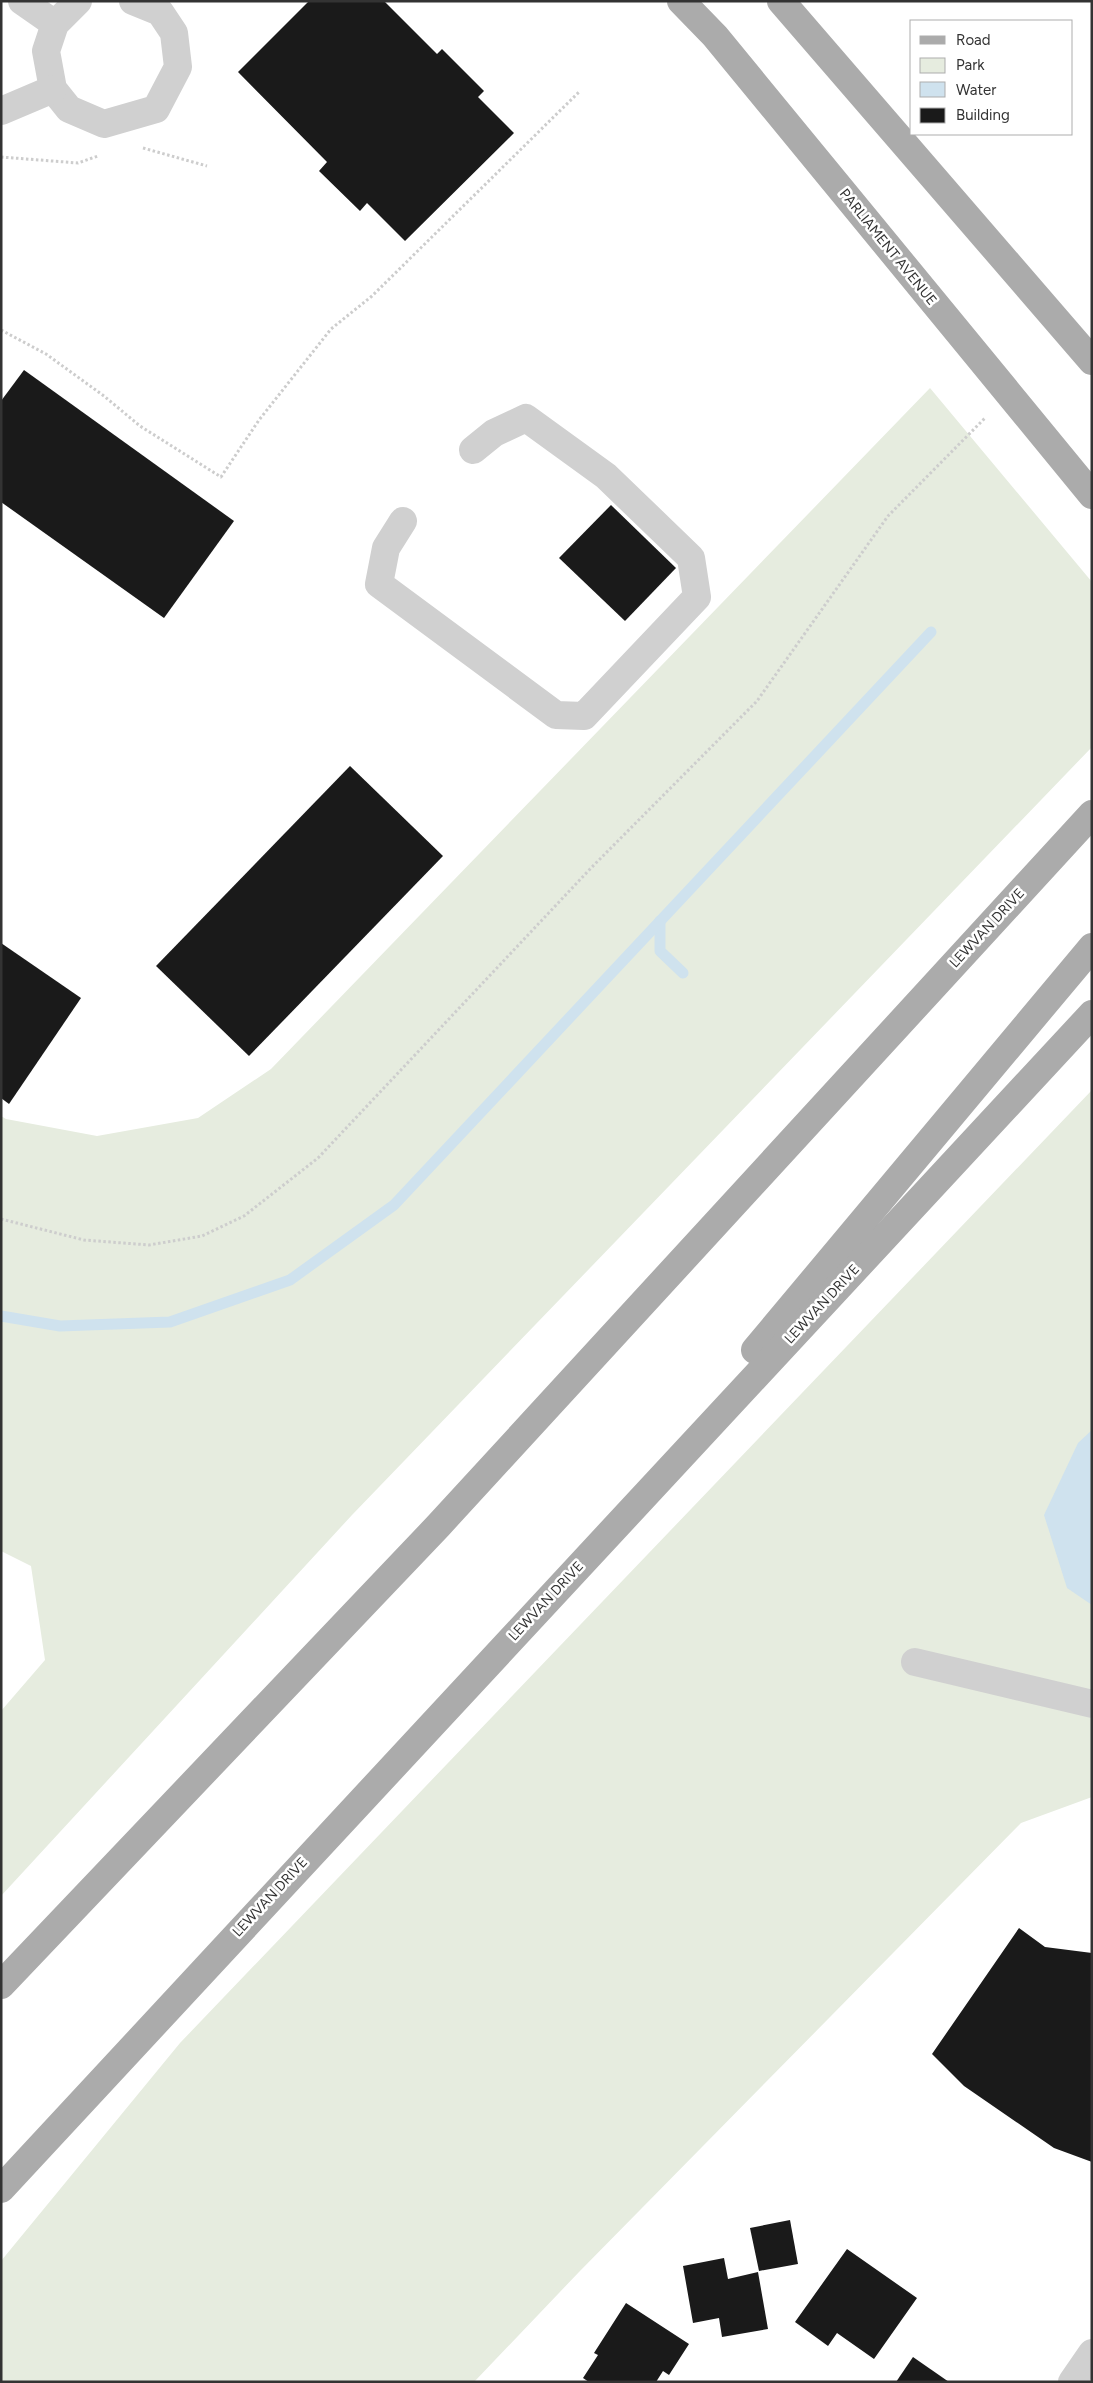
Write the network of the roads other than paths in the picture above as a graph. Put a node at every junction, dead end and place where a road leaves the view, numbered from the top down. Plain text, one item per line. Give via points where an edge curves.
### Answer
1 (22, 1) edge
2 (78, 1) edge
3 (133, 1) edge
4 (682, 1) edge
5 (781, 1) edge
6 (166, 7) edge
7 (55, 24) junction
8 (53, 89) junction
9 (1, 111) edge
10 (1092, 361) edge
11 (473, 450) dead end
12 (1092, 495) edge
13 (403, 521) dead end
14 (1092, 814) edge
15 (1092, 947) edge
16 (1092, 1014) edge
17 (558, 1588) junction
18 (915, 1662) dead end
19 (1092, 1704) edge
20 (1, 1985) edge
21 (1, 2188) edge
22 (1092, 2353) edge
23 (1072, 2382) edge

1 - 7 street
2 - 7 street
3 - 6 street
4 - 12 main road, PARLIAMENT AVENUE via 715,36
5 - 10 main road
6 - 8 street via 174,33 178,67 156,109 104,124 68,109
7 - 8 street via 46,51
8 - 9 street
11 - 13 street via 494,434 526,418 606,476 691,558 697,597 584,716 556,715 379,584 386,548
14 - 20 main road, LEWVAN DRIVE via 431,1534
15 - 17 main road
16 - 17 main road, LEWVAN DRIVE
17 - 21 main road, LEWVAN DRIVE
18 - 19 street
22 - 23 street

